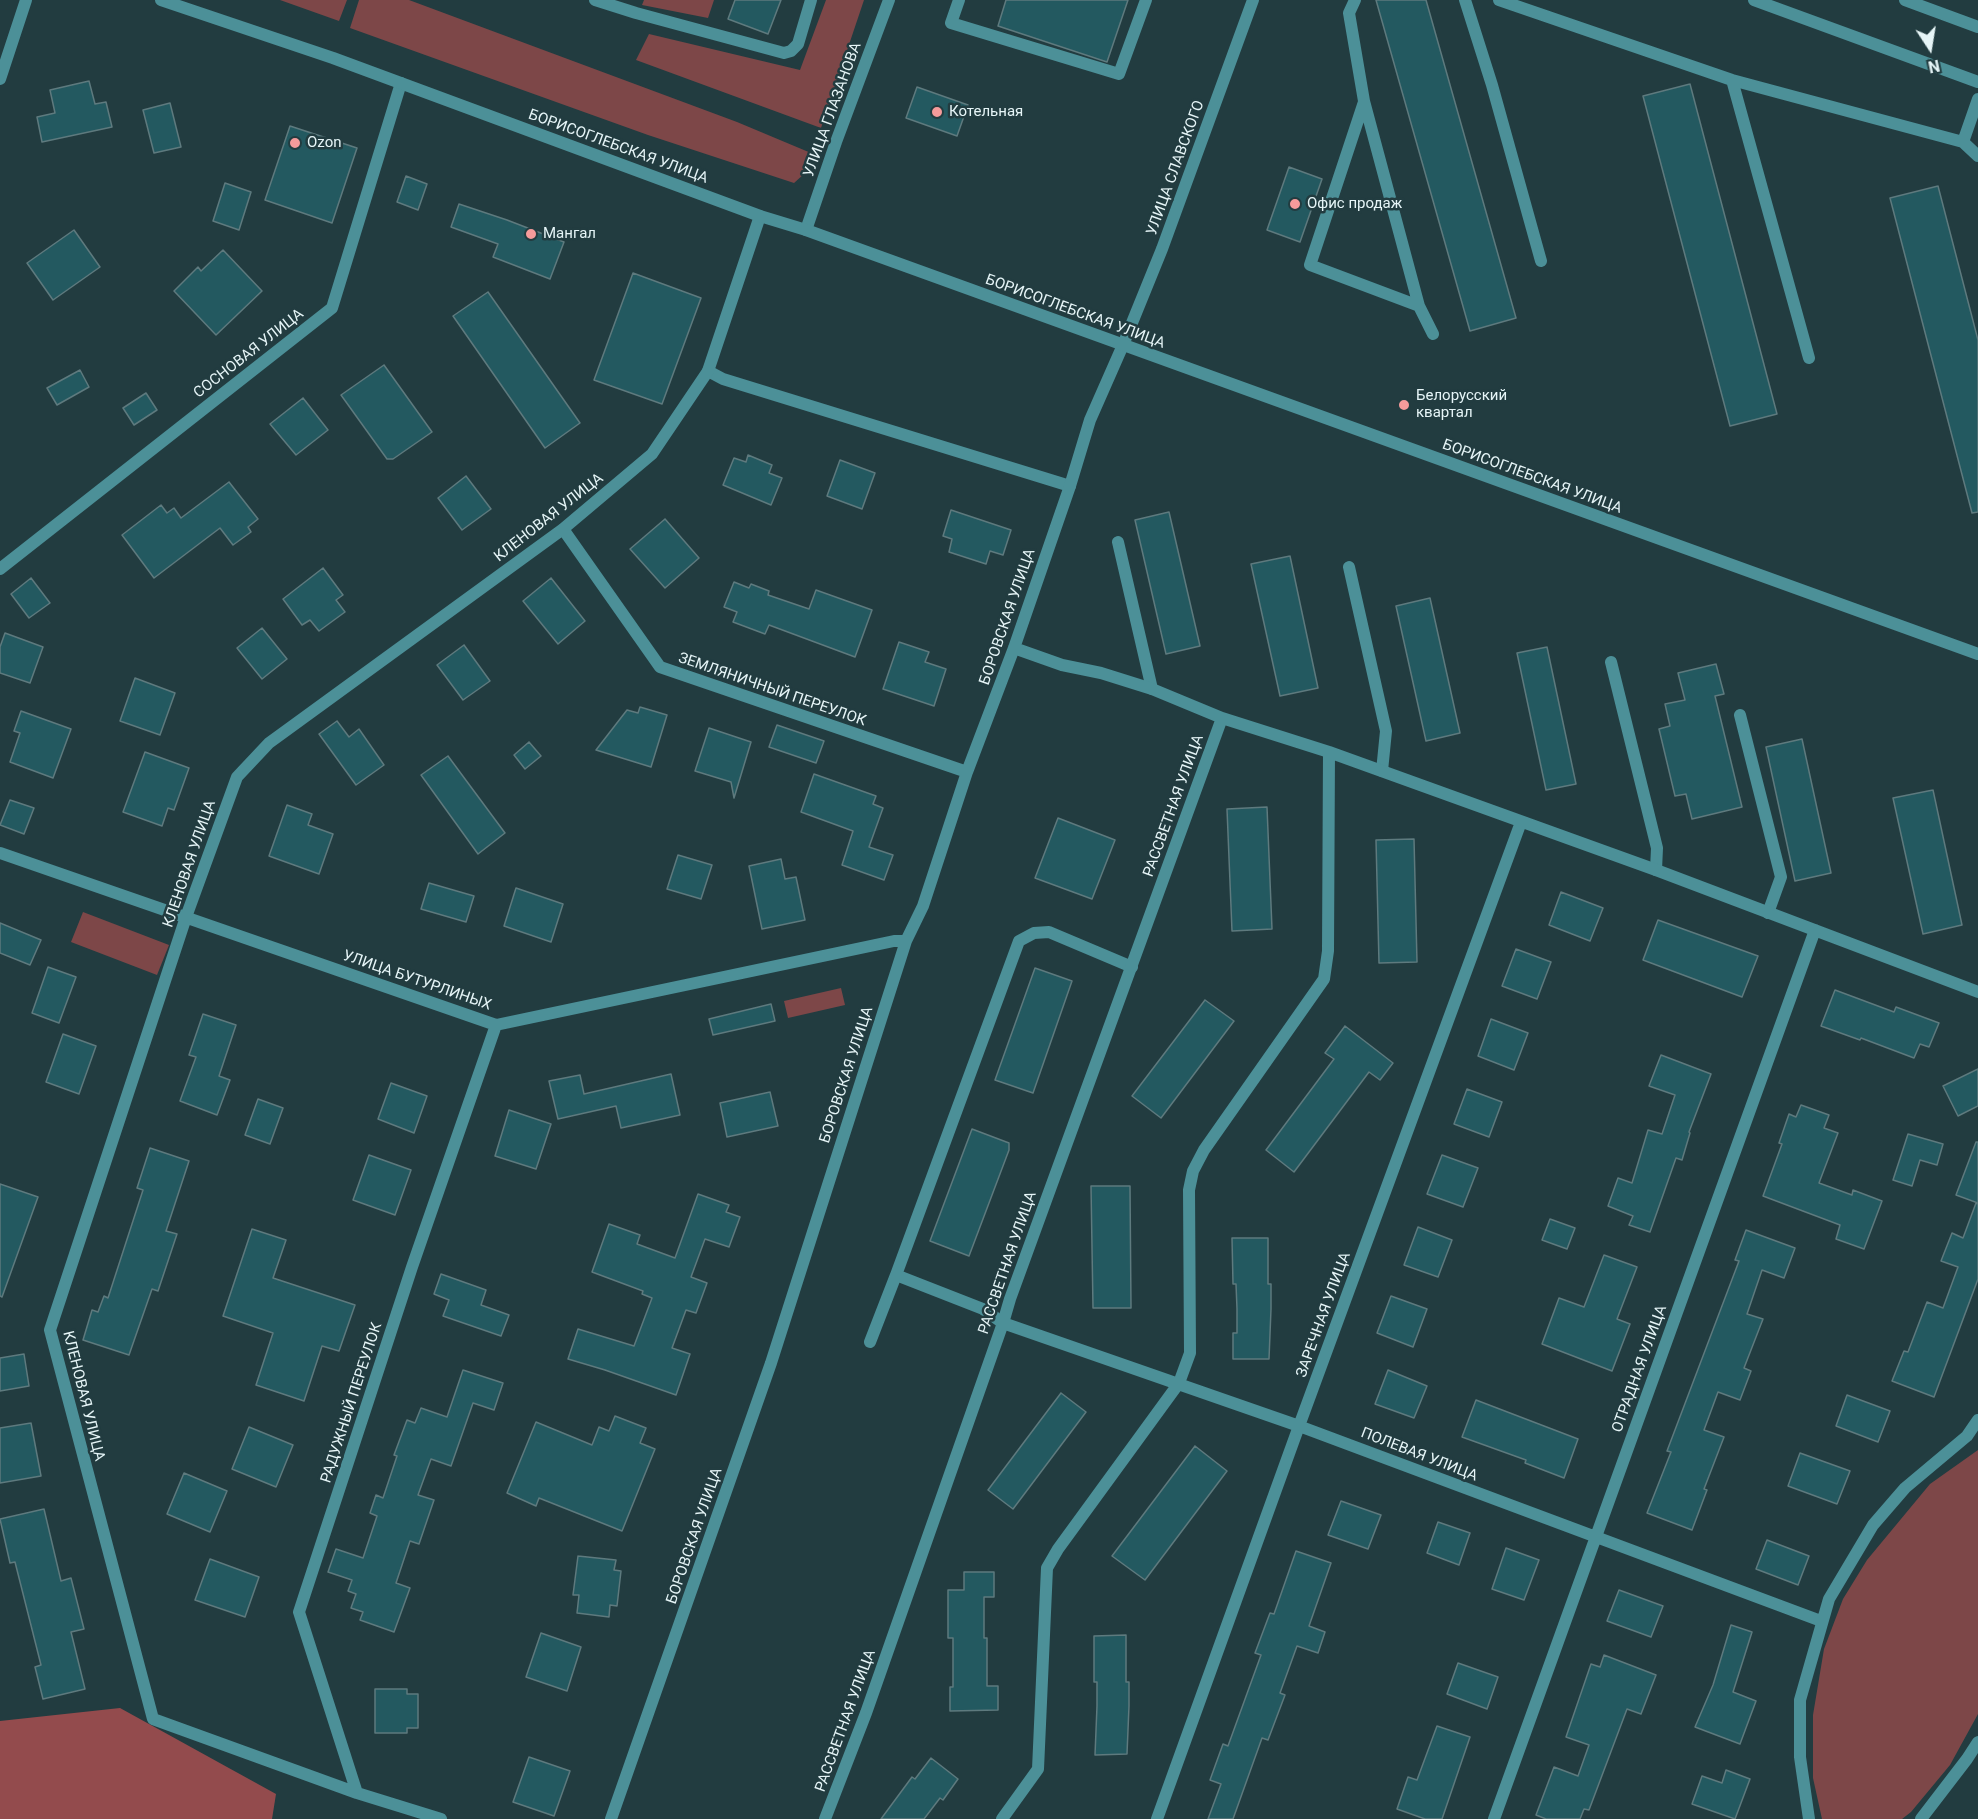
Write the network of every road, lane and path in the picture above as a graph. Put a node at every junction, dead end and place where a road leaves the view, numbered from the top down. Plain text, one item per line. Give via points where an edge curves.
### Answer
1 (26, 0) edge
2 (161, 0) edge
3 (595, 0) edge
4 (811, 0) edge
5 (889, 0) edge
6 (959, 0) edge
7 (1146, 0) edge
8 (1253, 0) edge
9 (1354, 0) edge
10 (1466, 0) edge
11 (1499, 0) edge
12 (1754, 0) edge
13 (1905, 0) edge
14 (1978, 27) edge
15 (0, 79) edge
16 (1732, 80) junction
17 (1978, 81) edge
18 (401, 82) junction
19 (1978, 99) edge
20 (1364, 101) junction
21 (1963, 142) junction
22 (1978, 156) edge
23 (760, 216) junction
24 (806, 231) junction
25 (1540, 261) dead end
26 (1419, 306) junction
27 (1434, 334) dead end
28 (1123, 345) junction
29 (1809, 358) dead end
30 (708, 371) junction
31 (1070, 486) junction
32 (563, 529) junction
33 (1118, 542) dead end
34 (1349, 567) dead end
35 (0, 570) edge
36 (1014, 648) junction
37 (1978, 654) edge
38 (1611, 662) dead end
39 (1152, 690) junction
40 (1740, 715) dead end
41 (1222, 718) junction
42 (1329, 752) junction
43 (1382, 771) junction
44 (967, 772) junction
45 (1521, 822) junction
46 (0, 853) edge
47 (1656, 870) junction
48 (1768, 913) junction
49 (186, 917) junction
50 (1815, 930) junction
51 (906, 941) junction
52 (1132, 967) junction
53 (1978, 992) edge
54 (496, 1025) junction
55 (896, 1275) junction
56 (1004, 1323) junction
57 (870, 1341) dead end
58 (1179, 1383) junction
59 (1978, 1420) edge
60 (1299, 1426) junction
61 (1594, 1538) junction
62 (1821, 1622) junction
63 (1978, 1742) edge
64 (357, 1793) junction
65 (441, 1819) edge
66 (611, 1819) edge
67 (825, 1819) edge
68 (1002, 1819) edge
69 (1157, 1819) edge
70 (1494, 1819) edge
71 (1809, 1819) edge
72 (1921, 1819) edge

1 - 15 street
2 - 18 street, БОРИСОГЛЕБСКАЯ УЛИЦА
3 - 4 street via 784,53 798,44
5 - 24 street, УЛИЦА ГЛАЗАНОВА
6 - 7 street via 951,23 1119,74
8 - 28 street, УЛИЦА СЛАВСКОГО
9 - 20 street via 1349,13
10 - 25 street
11 - 16 street
12 - 17 street
13 - 14 street
16 - 21 street
16 - 29 street
18 - 23 street, БОРИСОГЛЕБСКАЯ УЛИЦА
18 - 35 street, СОСНОВАЯ УЛИЦА via 332,308
19 - 21 street
20 - 26 street
20 - 26 street via 1310,265
21 - 22 street
23 - 24 street, БОРИСОГЛЕБСКАЯ УЛИЦА
23 - 30 street, КЛЕНОВАЯ УЛИЦА
24 - 28 street, БОРИСОГЛЕБСКАЯ УЛИЦА
26 - 27 street
28 - 31 street, БОРОВСКАЯ УЛИЦА via 1090,420
28 - 37 street, БОРИСОГЛЕБСКАЯ УЛИЦА
30 - 31 street via 723,379
30 - 32 street, КЛЕНОВАЯ УЛИЦА via 652,454
31 - 36 street, БОРОВСКАЯ УЛИЦА
32 - 44 street, ЗЕМЛЯНИЧНЫЙ ПЕРЕУЛОК via 660,668
32 - 49 street, КЛЕНОВАЯ УЛИЦА via 269,743 237,777
33 - 39 street
34 - 43 street via 1386,731
36 - 39 street
36 - 44 street, БОРОВСКАЯ УЛИЦА
38 - 47 street via 1657,848
39 - 41 street
40 - 48 street via 1781,877
41 - 42 street
41 - 52 street, РАССВЕТНАЯ УЛИЦА
42 - 43 street
42 - 58 street via 1328,951 1324,979 1193,1171 1190,1353
43 - 45 street
44 - 51 street, БОРОВСКАЯ УЛИЦА via 923,906
45 - 47 street
45 - 60 street, ЗАРЕЧНАЯ УЛИЦА
46 - 49 street, УЛИЦА БУТУРЛИНЫХ
47 - 48 street
48 - 50 street
49 - 54 street, УЛИЦА БУТУРЛИНЫХ
49 - 64 street, КЛЕНОВАЯ УЛИЦА via 50,1330 153,1719
50 - 53 street
50 - 61 street, ОТРАДНАЯ УЛИЦА
51 - 54 street, УЛИЦА БУТУРЛИНЫХ
51 - 66 street, БОРОВСКАЯ УЛИЦА via 771,1363
52 - 55 street via 1049,932 1034,933 1019,941
52 - 56 street, РАССВЕТНАЯ УЛИЦА
54 - 64 street, РАДУЖНЫЙ ПЕРЕУЛОК via 299,1612
55 - 56 street, ПОЛЕВАЯ УЛИЦА via 983,1309
55 - 57 street
56 - 58 street, ПОЛЕВАЯ УЛИЦА
56 - 67 street, РАССВЕТНАЯ УЛИЦА via 867,1713
58 - 60 street, ПОЛЕВАЯ УЛИЦА
58 - 68 street via 1047,1568 1038,1769
59 - 62 street via 1967,1436 1905,1488 1873,1525 1829,1599
60 - 61 street, ПОЛЕВАЯ УЛИЦА
60 - 69 street, ЗАРЕЧНАЯ УЛИЦА
61 - 62 street, ПОЛЕВАЯ УЛИЦА
61 - 70 street, ОТРАДНАЯ УЛИЦА
62 - 71 street via 1800,1700 1800,1756
63 - 72 street
64 - 65 street

